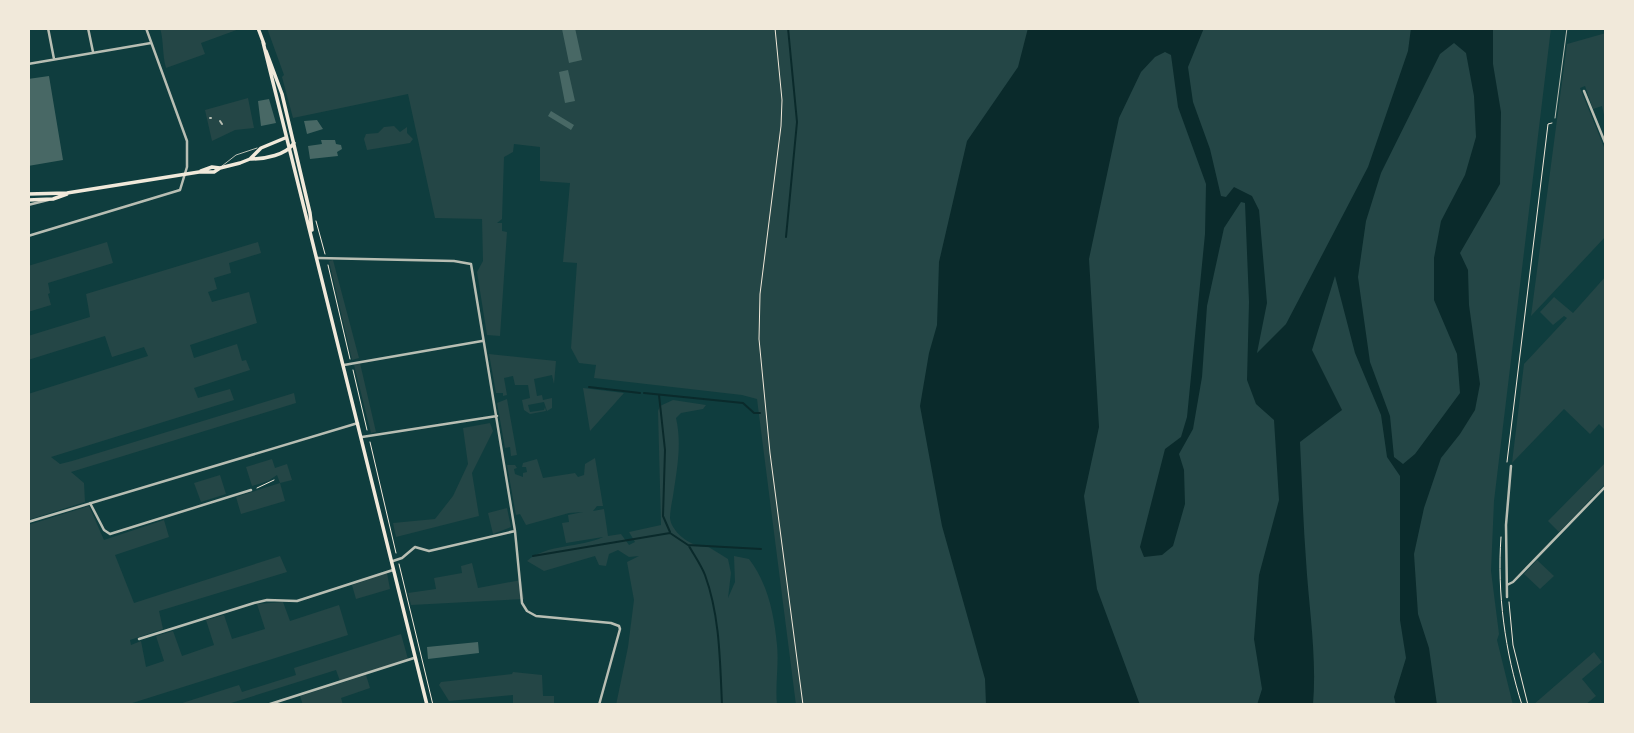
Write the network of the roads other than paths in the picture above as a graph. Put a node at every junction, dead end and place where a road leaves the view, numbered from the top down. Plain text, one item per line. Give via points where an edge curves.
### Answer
1 (48, 28) edge
2 (88, 28) edge
3 (146, 28) edge
4 (258, 28) edge
5 (1567, 28) edge
6 (263, 42) junction
7 (151, 43) junction
8 (93, 53) junction
9 (54, 59) junction
10 (28, 64) edge
11 (1584, 90) dead end
12 (1555, 118) road end
13 (285, 138) junction
14 (293, 143) junction
15 (1606, 145) edge
16 (261, 148) junction
17 (289, 150) junction
18 (250, 159) junction
19 (220, 168) junction
20 (185, 174) junction
21 (28, 194) edge
22 (67, 194) junction
23 (28, 202) edge
24 (312, 235) junction
25 (28, 236) edge
26 (318, 258) junction
27 (483, 340) junction
28 (344, 365) junction
29 (497, 416) junction
30 (358, 423) junction
31 (362, 437) junction
32 (1511, 466) dead end
33 (1606, 486) edge
34 (251, 490) road end
35 (90, 503) junction
36 (28, 522) edge
37 (515, 531) junction
38 (391, 561) junction
39 (393, 570) junction
40 (1507, 585) junction
41 (1507, 597) road end
42 (139, 639) dead end
43 (415, 658) junction
44 (267, 705) edge
45 (427, 705) edge
46 (600, 705) edge

1 - 9 street
2 - 8 street
3 - 7 street
4 - 6 main road
5 - 12 lane
6 - 13 main road
6 - 14 main road
7 - 8 street
7 - 20 street via 187,141
8 - 9 street
9 - 10 street
11 - 15 street
13 - 14 main road
13 - 16 main road
13 - 17 main road
14 - 17 main road
14 - 24 main road
16 - 18 main road
16 - 19 lane via 244,151
17 - 18 main road
17 - 24 main road
18 - 19 main road
19 - 20 main road
20 - 22 main road
20 - 25 street via 180,190
21 - 22 main road
22 - 23 main road
24 - 26 main road
26 - 27 street via 471,264
26 - 28 main road
27 - 28 street
27 - 29 street
28 - 30 main road
29 - 31 street
29 - 37 street
30 - 31 main road
30 - 35 street
31 - 38 main road
32 - 40 street
33 - 40 street
34 - 35 street via 110,534
35 - 36 street
37 - 38 street via 429,551 415,547
37 - 46 street via 522,603 527,611 619,626
38 - 39 main road
39 - 42 street via 297,601 254,603
39 - 43 main road
40 - 41 street
43 - 44 street
43 - 45 main road

